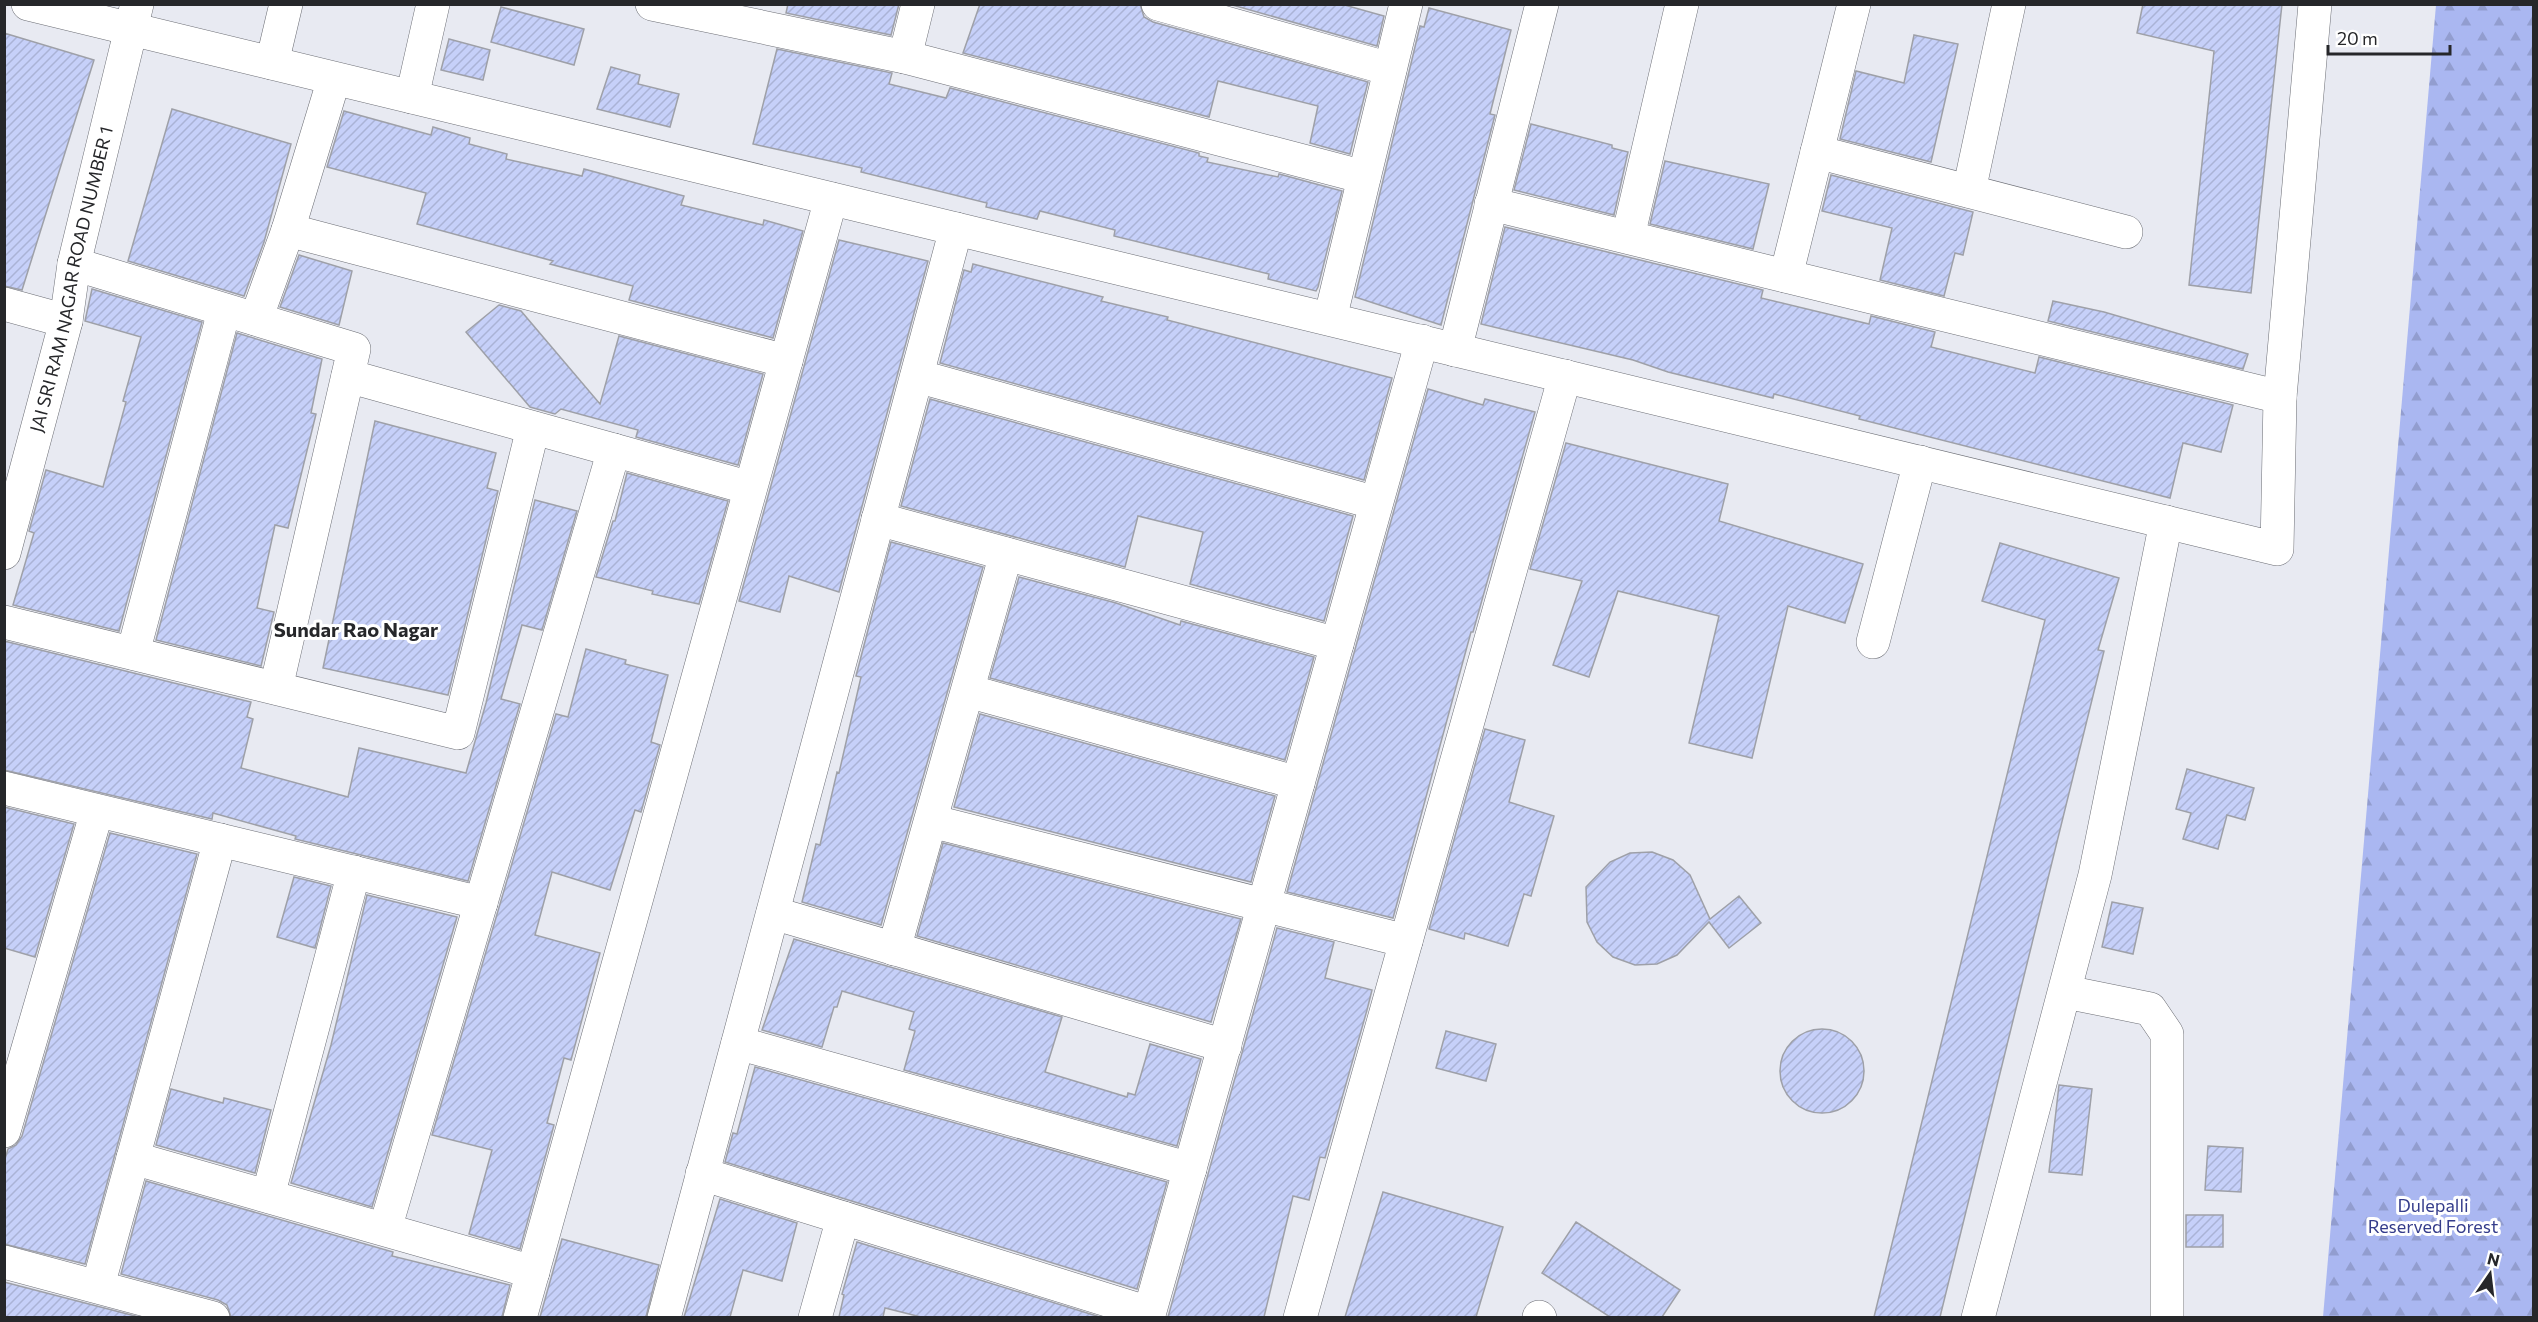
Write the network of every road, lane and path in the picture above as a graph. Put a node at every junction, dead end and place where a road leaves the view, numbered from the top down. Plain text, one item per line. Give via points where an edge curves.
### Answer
1 (28, 4) edge
2 (286, 4) edge
3 (433, 4) edge
4 (652, 4) edge
5 (918, 4) edge
6 (1158, 4) edge
7 (1406, 4) edge
8 (1542, 4) edge
9 (1682, 4) edge
10 (1854, 4) edge
11 (2009, 4) edge
12 (2315, 4) edge
13 (134, 17) edge
14 (781, 18) edge
15 (905, 57) junction
16 (272, 63) junction
17 (1390, 69) junction
18 (334, 79) junction
19 (412, 97) junction
20 (1817, 152) junction
21 (1364, 177) junction
22 (1969, 191) junction
23 (831, 199) junction
24 (1491, 204) junction
25 (956, 229) junction
26 (288, 230) junction
27 (2126, 232) dead end
28 (1628, 237) junction
29 (74, 264) junction
30 (1786, 276) junction
31 (4, 304) edge
32 (224, 311) junction
33 (256, 319) junction
34 (1330, 319) junction
35 (66, 321) junction
36 (1422, 341) junction
37 (1455, 350) junction
38 (786, 361) junction
39 (348, 376) junction
40 (917, 376) junction
41 (1564, 376) junction
42 (2280, 397) junction
43 (533, 428) junction
44 (614, 450) junction
45 (1920, 462) junction
46 (750, 488) junction
47 (1376, 503) junction
48 (878, 519) junction
49 (2166, 522) junction
50 (4, 553) edge
51 (1006, 554) junction
52 (4, 622) edge
53 (1873, 642) dead end
54 (1337, 644) junction
55 (133, 653) junction
56 (276, 688) junction
57 (968, 691) junction
58 (1298, 783) junction
59 (4, 788) edge
60 (97, 811) junction
61 (931, 821) junction
62 (220, 840) junction
63 (354, 873) junction
64 (481, 903) junction
65 (1264, 905) junction
66 (773, 914) junction
67 (1406, 940) junction
68 (894, 949) junction
69 (2066, 992) junction
70 (738, 1043) junction
71 (1225, 1046) junction
72 (4, 1131) edge
73 (133, 1158) junction
74 (1190, 1168) junction
75 (702, 1174) junction
76 (268, 1196) junction
77 (843, 1218) junction
78 (386, 1230) junction
79 (4, 1262) edge
80 (533, 1272) junction
81 (98, 1286) junction
82 (1149, 1316) edge
83 (213, 1317) edge
84 (520, 1317) edge
85 (664, 1317) edge
86 (815, 1317) edge
87 (1300, 1317) edge
88 (1978, 1317) edge
89 (2167, 1317) edge

1 - 13 street
2 - 16 street
3 - 19 street
4 - 14 street
5 - 15 street
6 - 17 street
7 - 17 street
8 - 24 street
9 - 28 street
10 - 20 street
11 - 22 street
12 - 42 street
13 - 16 street
13 - 29 street, JAI SRI RAM NAGAR ROAD NUMBER 1
14 - 15 street
15 - 21 street
16 - 18 street
17 - 21 street
18 - 19 street
18 - 26 street
19 - 23 street
20 - 22 street
20 - 30 street
21 - 34 street
22 - 27 street
23 - 25 street
23 - 38 street
24 - 28 street
24 - 37 street
25 - 34 street
25 - 40 street
26 - 33 street
26 - 38 street
28 - 30 street
29 - 32 street
29 - 35 street, JAI SRI RAM NAGAR ROAD NUMBER 1
30 - 42 street
31 - 35 street
32 - 33 street
32 - 55 street
33 - 39 street via 354,349
34 - 36 street
35 - 50 street, JAI SRI RAM NAGAR ROAD NUMBER 1
36 - 37 street
36 - 47 street
37 - 41 street
38 - 46 street
39 - 43 street
39 - 56 street
40 - 47 street
40 - 48 street
41 - 45 street
41 - 67 street
42 - 49 street via 2277,549
43 - 44 street
43 - 56 street via 458,733
44 - 46 street
44 - 64 street
45 - 49 street
45 - 53 street
46 - 80 street
47 - 54 street
48 - 51 street
48 - 66 street
49 - 69 street via 2096,875
51 - 54 street
51 - 57 street
52 - 55 street
54 - 58 street
55 - 56 street
57 - 58 street
57 - 61 street
58 - 65 street
59 - 60 street
60 - 62 street
60 - 72 street
61 - 65 street
61 - 68 street
62 - 63 street
62 - 73 street
63 - 64 street
63 - 76 street
64 - 78 street
65 - 67 street
65 - 71 street
66 - 68 street
66 - 70 street
67 - 87 street
68 - 71 street
69 - 88 street
69 - 89 street via 2150,1009 2167,1034
70 - 74 street
70 - 75 street
71 - 74 street
73 - 76 street
73 - 81 street
74 - 82 street
75 - 77 street
75 - 85 street
76 - 78 street
77 - 82 street
77 - 86 street
78 - 80 street
79 - 81 street
80 - 84 street
81 - 83 street

